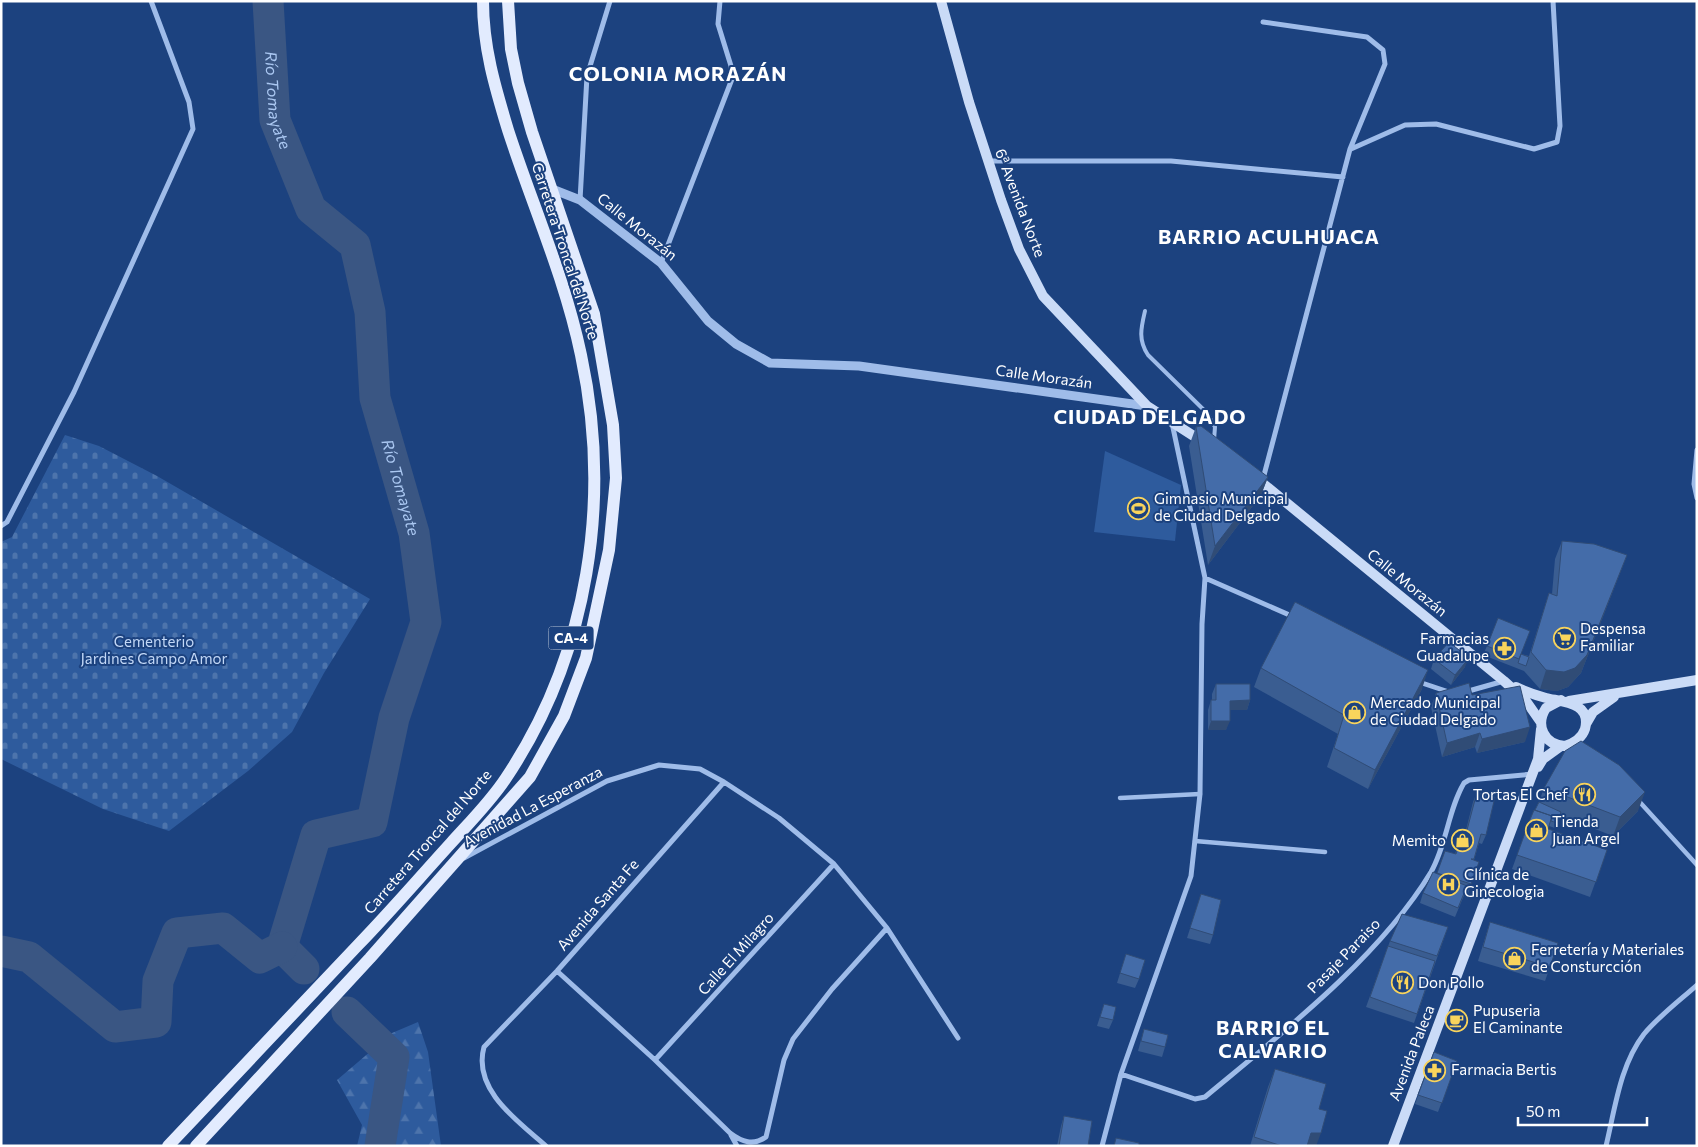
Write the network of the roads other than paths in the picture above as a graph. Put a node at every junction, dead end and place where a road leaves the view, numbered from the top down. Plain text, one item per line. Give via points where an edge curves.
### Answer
1 (151, 1) edge
2 (483, 1) edge
3 (508, 1) edge
4 (610, 1) edge
5 (720, 1) edge
6 (941, 1) edge
7 (1554, 1) edge
8 (1262, 22) dead end
9 (1350, 149) junction
10 (988, 161) junction
11 (1342, 177) junction
12 (552, 189) junction
13 (580, 200) junction
14 (661, 263) junction
15 (1145, 311) dead end
16 (1147, 406) junction
17 (1171, 420) junction
18 (1214, 449) joint
19 (1697, 450) edge
20 (1246, 471) edge
21 (1262, 482) junction
22 (1697, 498) edge
23 (1, 526) edge
24 (1205, 578) junction
25 (1300, 621) edge
26 (1416, 680) edge
27 (1697, 680) edge
28 (1504, 681) junction
29 (1454, 692) edge
30 (1461, 692) edge
31 (1624, 693) junction
32 (1565, 701) junction
33 (1541, 725) junction
34 (1585, 725) junction
35 (1561, 746) junction
36 (1533, 774) junction
37 (724, 782) junction
38 (1631, 793) edge
39 (1200, 794) junction
40 (1120, 798) dead end
41 (1195, 841) junction
42 (1325, 852) dead end
43 (457, 862) junction
44 (834, 864) junction
45 (1697, 865) edge
46 (887, 928) junction
47 (557, 971) junction
48 (1697, 985) edge
49 (958, 1038) dead end
50 (655, 1060) junction
51 (1121, 1074) junction
52 (730, 1133) junction
53 (168, 1146) edge
54 (196, 1146) edge
55 (546, 1146) edge
56 (737, 1146) edge
57 (1102, 1146) edge
58 (1393, 1146) edge
59 (1606, 1146) edge

1 - 23 street via 189,102 193,129 74,392 7,522
2 - 53 main road, Carretera Troncal del Norte / CA-4 via 484,34 491,76 568,305 591,405 595,459 593,524 584,587 566,658 544,710 506,778 491,798 388,914
3 - 12 main road, Carretera Troncal del Norte / CA-4 via 511,48 518,83
4 - 13 street via 587,76
5 - 14 street via 718,24 732,79
6 - 10 main road, 6ª Avenida Norte
7 - 9 street via 1560,126 1557,142 1534,149 1436,124 1421,124 1406,125
8 - 9 street via 1367,37 1383,50 1385,64
9 - 11 street
10 - 11 street via 1171,161
10 - 16 main road, 6ª Avenida Norte via 1019,249 1043,296
11 - 21 street
12 - 13 street, Calle Morazán
12 - 43 main road, Carretera Troncal del Norte / CA-4 via 594,314 608,386 614,425 616,478 609,550 586,658 564,716 530,777
13 - 14 street, Calle Morazán
14 - 16 street, Calle Morazán via 708,321 736,344 770,363 859,366
15 - 18 lane via 1140,332 1142,346 1148,356 1208,413 1215,427
16 - 17 main road, Calle Morazán
17 - 18 main road, Calle Morazán
17 - 24 street
19 - 22 street via 1694,484
20 - 21 main road, Calle Morazán
21 - 28 main road, Calle Morazán
24 - 25 street
24 - 39 street
26 - 29 street
27 - 31 main road
28 - 30 street
28 - 32 main road, Calle Morazán via 1527,692
28 - 33 main road, Calle Morazán via 1526,701
31 - 32 main road
31 - 34 main road via 1602,704
32 - 33 main road via 1546,708
32 - 34 main road via 1580,708
33 - 35 main road via 1549,741
33 - 36 main road, Avenida Paleca via 1540,750
34 - 35 main road via 1582,742
35 - 36 main road, Avenida Paleca via 1543,759
36 - 51 street, Pasaje Paraiso via 1464,783 1435,864 1402,914 1314,1004 1205,1097 1196,1100
36 - 58 main road, Avenida Paleca
37 - 43 street, Avenidad La Esperanza via 692,767 665,765 644,768 602,783
37 - 44 street, Avenidad La Esperanza via 779,818
37 - 47 street, Avenida Santa Fe
38 - 45 street
39 - 40 street
39 - 41 street
41 - 42 street
41 - 51 street via 1191,876
43 - 54 main road, Carretera Troncal del Norte / CA-4
44 - 46 street, Avenidad La Esperanza
44 - 50 street, Calle El Milagro
46 - 49 street, Avenidad La Esperanza
46 - 52 street via 793,1039 782,1068 766,1137 748,1142
47 - 50 street
47 - 55 street, Avenida Santa Fe via 488,1042 483,1052 488,1085 493,1094
48 - 59 street via 1653,1024 1637,1045 1621,1082
50 - 52 street
51 - 57 street
52 - 56 street

